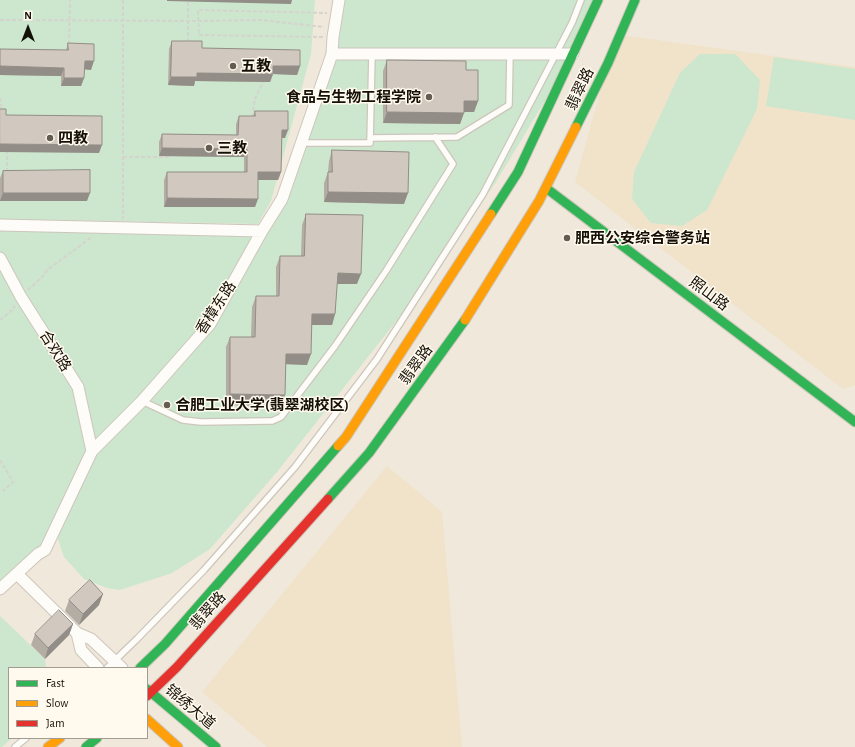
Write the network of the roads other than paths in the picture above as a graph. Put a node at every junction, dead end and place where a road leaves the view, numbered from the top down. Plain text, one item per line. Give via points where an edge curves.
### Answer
1 (339, 0) edge
2 (581, 0) edge
3 (598, 0) edge
4 (635, 0) edge
5 (332, 54) junction
6 (372, 54) junction
7 (510, 54) junction
8 (556, 54) junction
9 (573, 54) junction
10 (435, 137) junction
11 (370, 138) junction
12 (301, 143) junction
13 (546, 188) junction
14 (0, 225) edge
15 (262, 231) junction
16 (0, 258) edge
17 (142, 401) junction
18 (855, 422) edge
19 (92, 451) junction
20 (18, 574) junction
21 (0, 589) edge
22 (77, 633) junction
23 (115, 666) edge
24 (97, 667) edge
25 (141, 667) edge
26 (148, 692) edge
27 (148, 720) edge
28 (25, 739) edge
29 (59, 739) edge
30 (96, 739) edge
31 (15, 747) edge
32 (48, 747) edge
33 (86, 747) edge
34 (178, 747) edge
35 (216, 747) edge

1 - 5 street, 香樟东路
2 - 8 lane
3 - 9 main road, 翡翠路
4 - 13 main road, 翡翠路 via 608,63
5 - 6 street
5 - 12 street, 香樟东路
6 - 7 street
6 - 11 lane
7 - 8 street
7 - 10 lane via 509,105 457,137
8 - 9 street
8 - 23 lane via 483,194 377,359 294,467
9 - 25 main road, 翡翠路 via 518,172 346,437 166,644
10 - 11 lane
10 - 17 lane via 453,164 335,346 281,417 272,421 183,420
11 - 12 lane via 370,142
12 - 15 street, 香樟东路 via 282,199
13 - 18 main road, 照山路
13 - 26 main road, 翡翠路 via 458,331 369,453 182,661
14 - 15 street
15 - 17 street, 香樟东路 via 210,324
16 - 19 street, 合欢路 via 21,297 78,387
17 - 19 street, 香樟东路
19 - 20 street, 香樟东路 via 45,550
20 - 21 street, 香樟东路
20 - 22 street
22 - 23 street via 91,639
22 - 24 street via 81,650
26 - 35 main road, 锦绣大道
27 - 34 main road
28 - 31 lane
29 - 32 main road
30 - 33 main road

